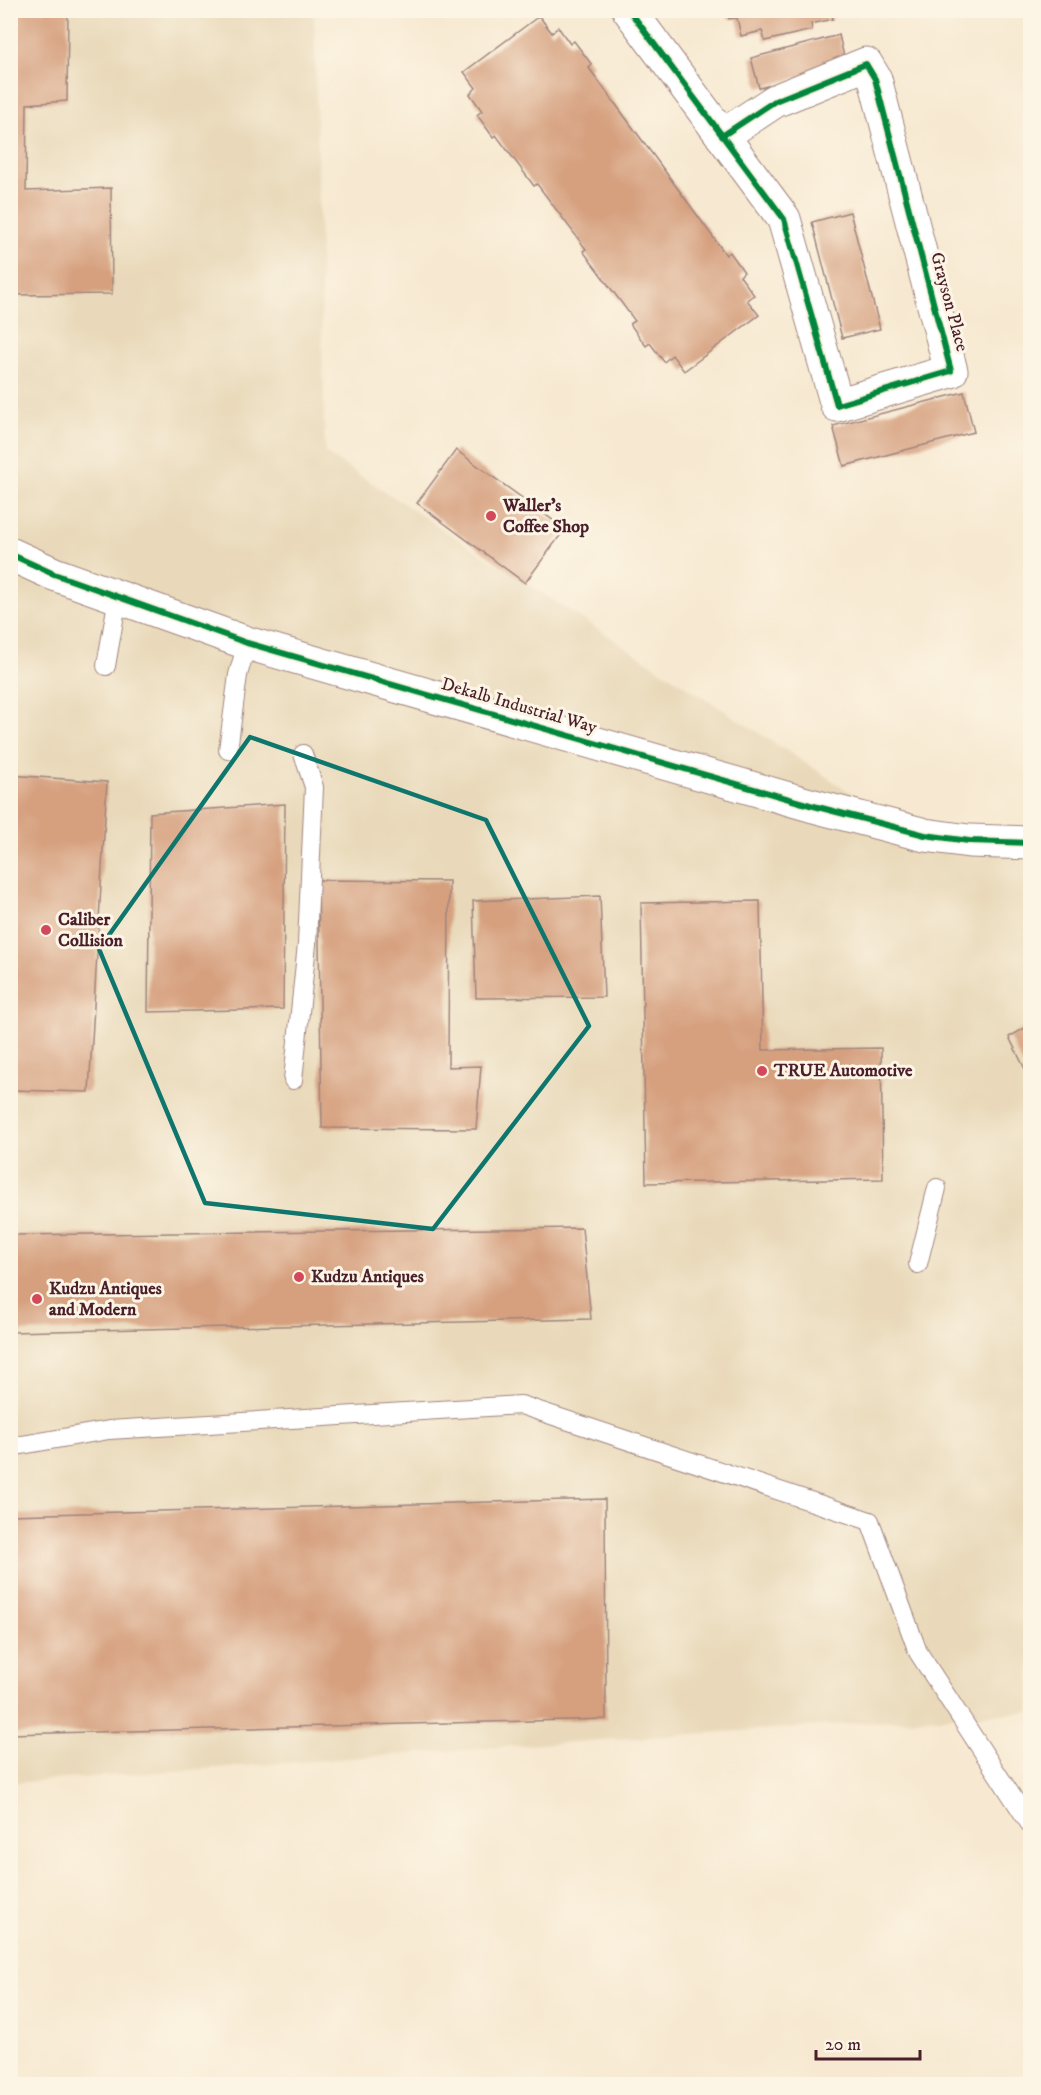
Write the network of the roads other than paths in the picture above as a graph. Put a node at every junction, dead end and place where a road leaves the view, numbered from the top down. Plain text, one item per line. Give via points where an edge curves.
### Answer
1 (629, 10) edge
2 (722, 135) junction
3 (10, 554) edge
4 (118, 597) junction
5 (247, 643) junction
6 (106, 666) dead end
7 (228, 750) dead end
8 (303, 754) dead end
9 (1030, 843) edge
10 (292, 1080) dead end
11 (937, 1188) dead end
12 (918, 1264) dead end
13 (10, 1448) edge
14 (1030, 1824) edge

1 - 2 street, Grayson Place
2 - 2 street, Grayson Place via 784,219 837,405 951,371 875,79 866,64 775,101
3 - 4 street, Dekalb Industrial Way
4 - 5 street, Dekalb Industrial Way
4 - 6 lane
5 - 7 lane via 238,675
5 - 9 street, Dekalb Industrial Way via 914,832 969,842
8 - 10 lane via 314,787 307,944
11 - 12 lane
13 - 14 lane via 109,1430 521,1405 870,1521 918,1652

